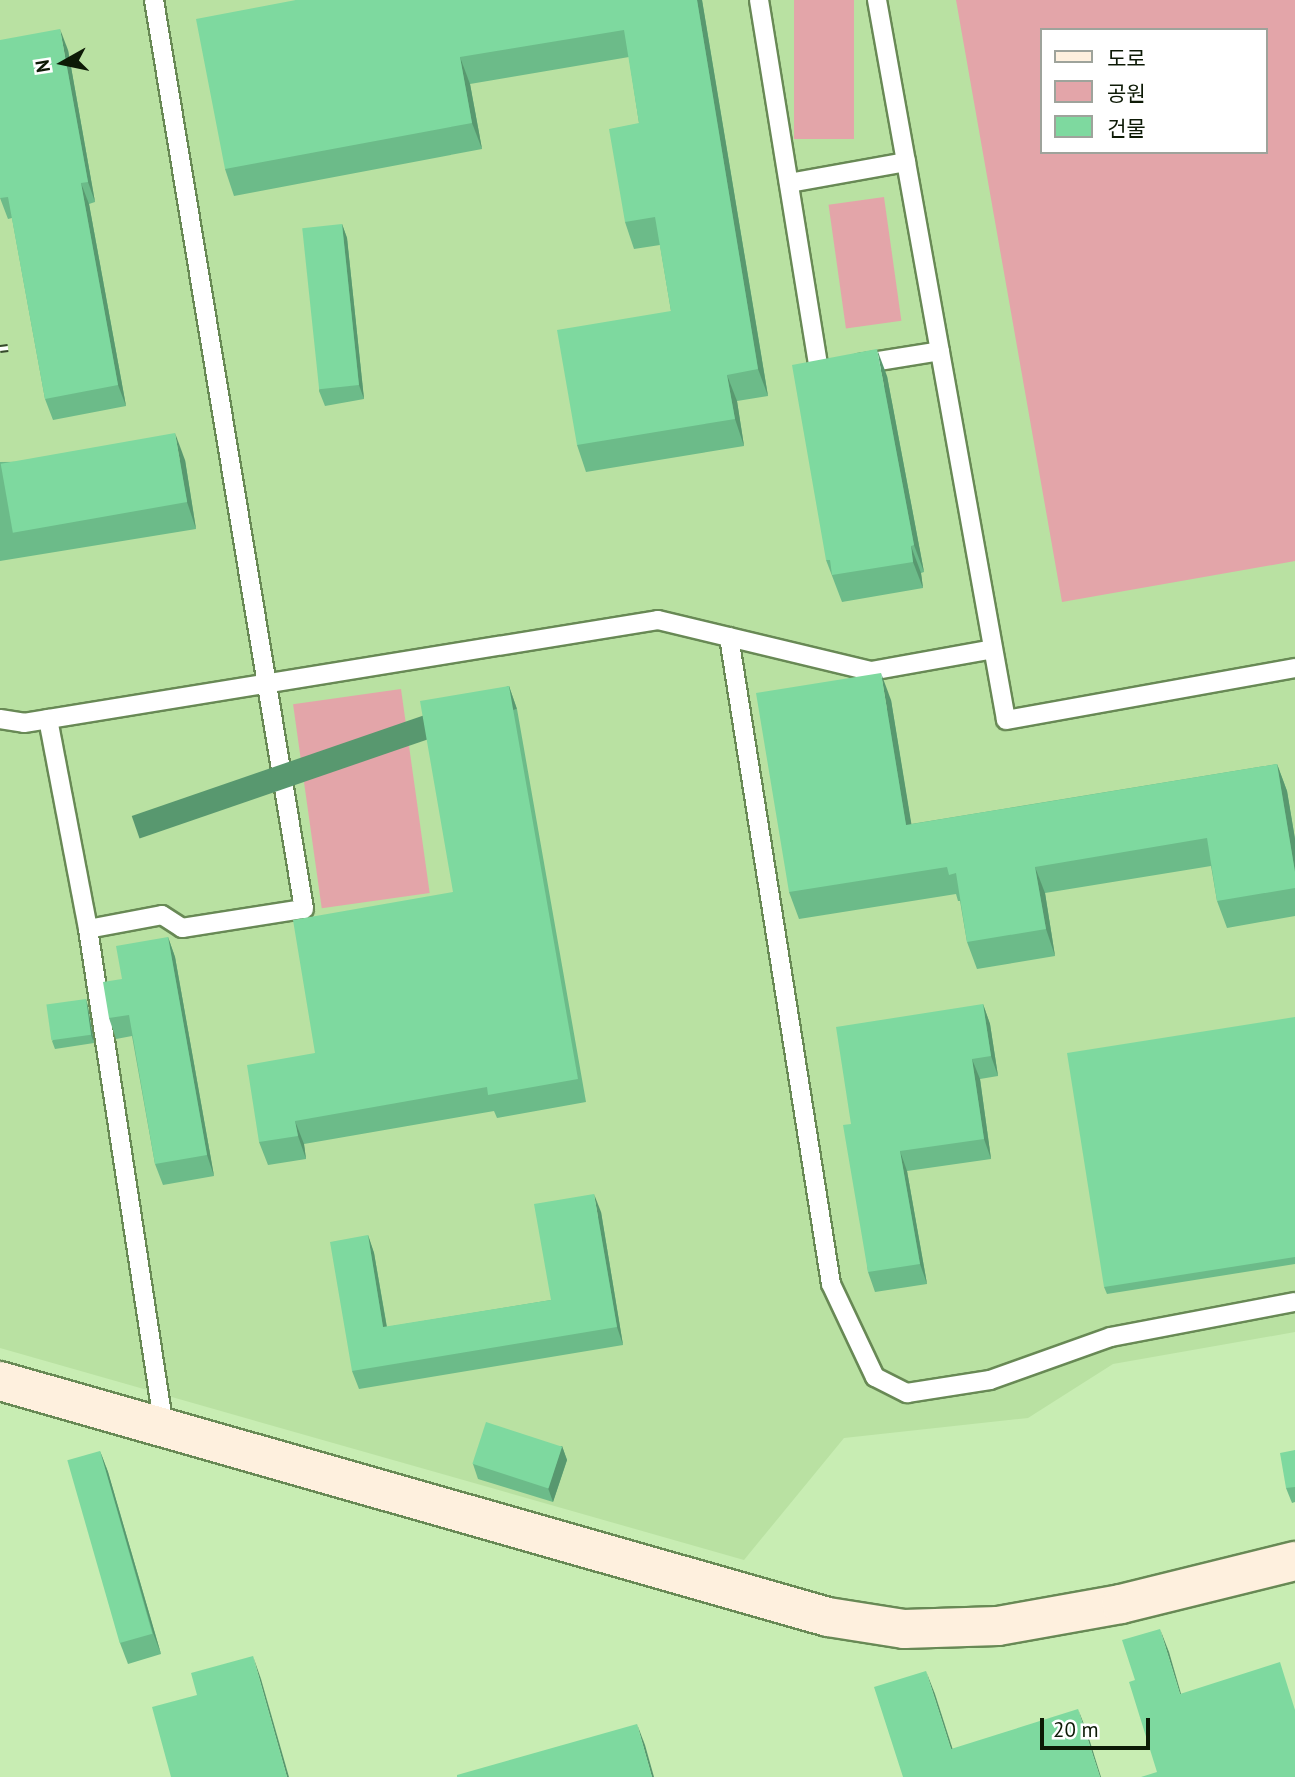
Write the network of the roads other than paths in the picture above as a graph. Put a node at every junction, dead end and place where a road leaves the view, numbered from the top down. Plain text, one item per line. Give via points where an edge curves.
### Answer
1 (759, 0) edge
2 (877, 0) edge
3 (159, 1) edge
4 (906, 162) junction
5 (789, 183) junction
6 (940, 351) junction
7 (729, 637) junction
8 (993, 649) junction
9 (1295, 668) edge
10 (269, 683) junction
11 (0, 719) edge
12 (48, 719) junction
13 (88, 929) junction
14 (1295, 1301) edge
15 (0, 1381) edge
16 (164, 1428) junction
17 (1295, 1562) edge

1 - 5 lane
2 - 4 lane
3 - 10 lane
4 - 5 lane
4 - 6 lane
5 - 6 lane via 819,371
6 - 8 lane
7 - 8 lane via 872,671
7 - 10 lane via 658,620
7 - 14 lane via 831,1284 874,1377 907,1393 990,1380 1111,1336
8 - 9 lane via 1006,720
10 - 12 lane
10 - 13 lane via 304,909 182,928 162,915
11 - 12 lane via 24,723
12 - 13 lane
13 - 16 lane
15 - 16 street
16 - 17 street via 828,1617 904,1629 998,1626 1121,1604

